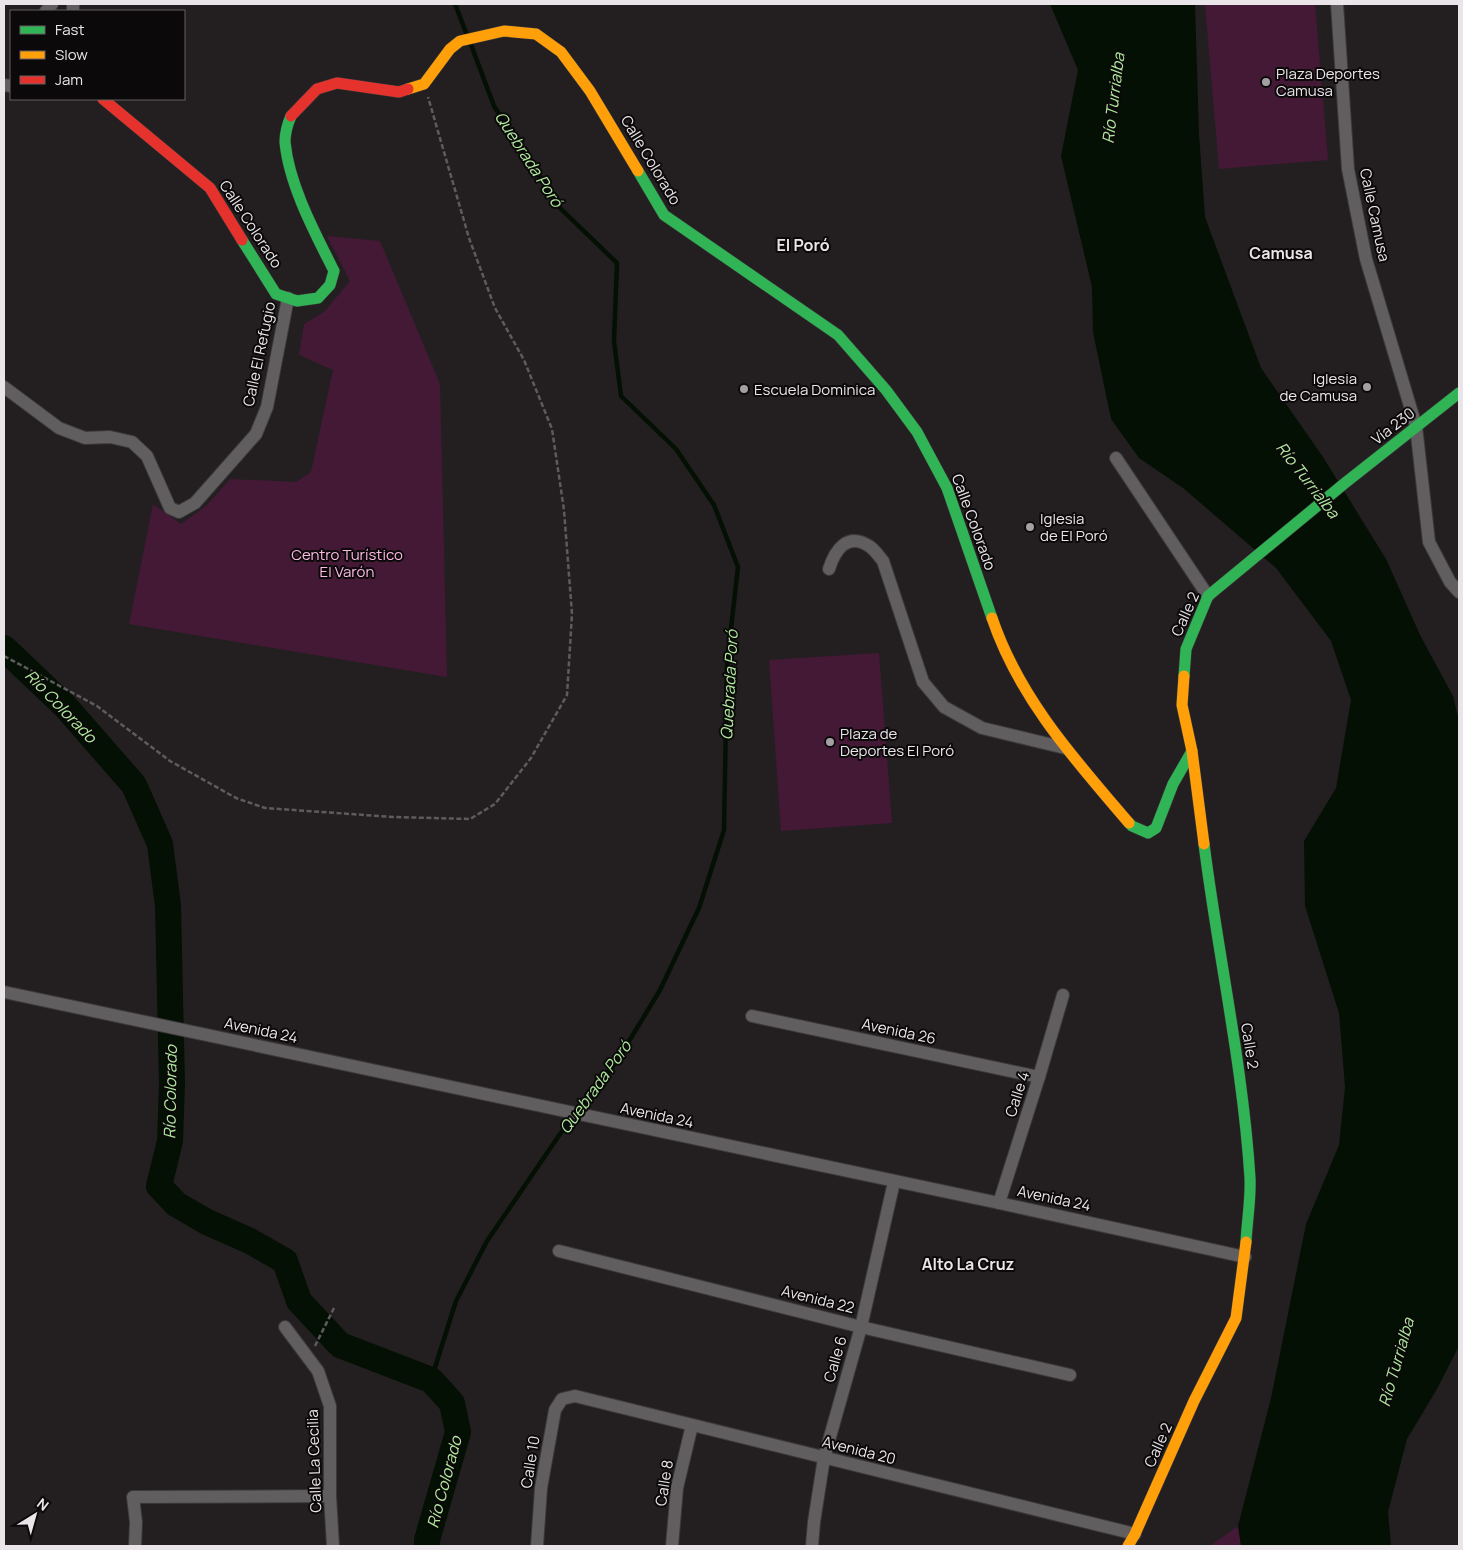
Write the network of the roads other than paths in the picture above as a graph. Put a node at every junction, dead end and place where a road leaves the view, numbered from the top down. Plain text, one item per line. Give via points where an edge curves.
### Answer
1 (1337, 4) edge
2 (104, 100) edge
3 (288, 298) junction
4 (4, 387) edge
5 (1459, 393) edge
6 (1416, 426) junction
7 (1116, 458) dead end
8 (1257, 556) joint
9 (829, 569) dead end
10 (1459, 592) edge
11 (1208, 596) junction
12 (1064, 748) junction
13 (1192, 751) junction
14 (4, 992) edge
15 (1063, 995) dead end
16 (752, 1016) dead end
17 (1039, 1077) junction
18 (894, 1182) junction
19 (999, 1203) junction
20 (559, 1251) dead end
21 (1245, 1257) junction
22 (861, 1327) junction
23 (285, 1328) dead end
24 (1070, 1375) dead end
25 (575, 1396) joint
26 (692, 1425) junction
27 (824, 1458) junction
28 (330, 1496) junction
29 (1135, 1534) junction
30 (135, 1546) edge
31 (333, 1546) edge
32 (537, 1546) edge
33 (672, 1546) edge
34 (812, 1546) edge
35 (1128, 1546) edge

1 - 6 street, Calle Camusa via 1348,169 1366,259
2 - 3 street, Calle Colorado via 210,188 276,294
3 - 4 street, Calle El Refugio via 267,407 256,434 195,504 179,512 170,508 147,456 132,442 110,437 85,438 60,428
3 - 12 street, Calle Colorado via 297,301 318,298 330,285 334,271 308,218 289,166 285,140 290,117 318,89 337,83 399,92 424,84 450,49 460,42 504,31 536,34 561,52 590,91 664,215 838,335 886,390 917,432 947,488 999,640 1039,713
5 - 6 street, Vía 230
6 - 8 street, Vía 230
6 - 10 street, Calle Camusa via 1429,542 1450,582
7 - 11 street
8 - 11 street, Calle 2
9 - 12 street via 834,554 844,543 857,541 870,546 883,561 923,682 944,707 982,728
11 - 13 street, Calle 2 via 1186,650 1182,705
12 - 13 street, Calle Colorado via 1132,826 1148,833 1156,828 1173,784
13 - 21 street, Calle 2 via 1213,914 1240,1079 1250,1180
14 - 18 street, Avenida 24
15 - 17 street, Calle 4
16 - 17 street, Avenida 26
17 - 19 street, Calle 4
18 - 19 street, Avenida 24
18 - 22 street, Calle 6
19 - 21 street, Avenida 24
20 - 22 street, Avenida 22
21 - 29 street, Calle 2 via 1236,1318 1194,1401
22 - 24 street, Avenida 22
22 - 27 street, Calle 6
23 - 28 street, Calle La Cecilia via 318,1370 330,1406
25 - 26 street, Avenida 20
25 - 32 street, Calle 10 via 562,1399 555,1410 541,1488
26 - 27 street, Avenida 20
26 - 33 street, Calle 8 via 677,1488
27 - 29 street, Avenida 20
27 - 34 street, Calle 6
28 - 30 street via 133,1498
28 - 31 street, Calle La Cecilia
29 - 35 street, Calle 2

